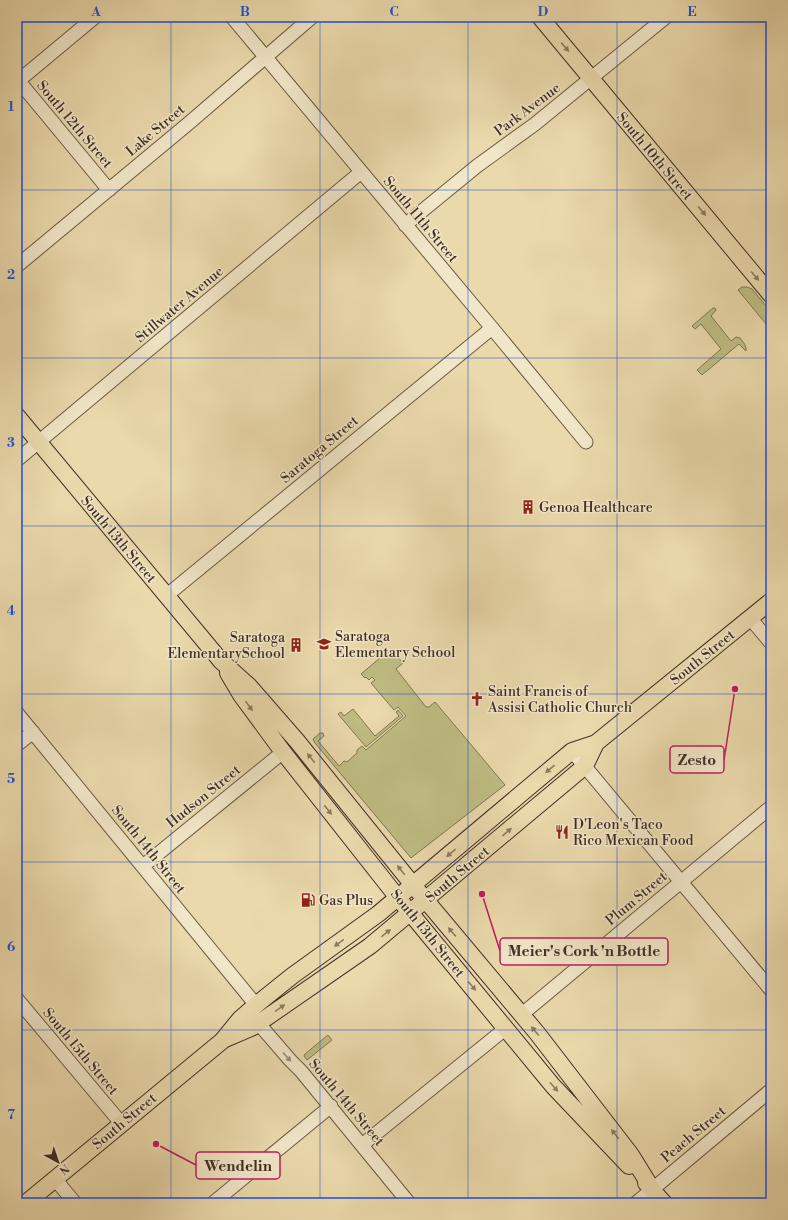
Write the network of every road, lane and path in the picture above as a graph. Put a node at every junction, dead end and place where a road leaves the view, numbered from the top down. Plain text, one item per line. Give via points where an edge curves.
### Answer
1 (95, 17) edge
2 (232, 17) edge
3 (312, 17) edge
4 (540, 17) edge
5 (666, 17) edge
6 (265, 57) junction
7 (591, 78) junction
8 (18, 81) edge
9 (361, 172) junction
10 (109, 190) junction
11 (405, 224) junction
12 (17, 266) edge
13 (771, 295) edge
14 (492, 328) junction
15 (17, 416) edge
16 (39, 442) junction
17 (586, 442) dead end
18 (17, 460) edge
19 (166, 596) junction
20 (771, 601) edge
21 (750, 618) junction
22 (771, 643) edge
23 (221, 661) junction
24 (17, 713) edge
25 (33, 732) junction
26 (596, 743) junction
27 (17, 745) edge
28 (572, 751) junction
29 (283, 752) junction
30 (585, 766) junction
31 (771, 806) edge
32 (143, 866) junction
33 (681, 882) junction
34 (414, 885) junction
35 (398, 898) junction
36 (426, 900) junction
37 (411, 913) junction
38 (771, 990) edge
39 (17, 998) edge
40 (256, 1005) junction
41 (521, 1015) junction
42 (258, 1023) junction
43 (506, 1028) junction
44 (222, 1041) junction
45 (771, 1090) edge
46 (330, 1106) junction
47 (121, 1123) junction
48 (362, 1146) junction
49 (55, 1179) junction
50 (652, 1189) junction
51 (26, 1203) edge
52 (75, 1203) edge
53 (213, 1203) edge
54 (409, 1203) edge
55 (636, 1203) edge
56 (664, 1203) edge

1 - 8 street
2 - 6 street, South 11th Street
3 - 6 street, Lake Street
4 -> 7 main road, South 10th Street
5 - 7 street, Park Avenue
6 - 9 street, South 11th Street
6 - 10 street, Lake Street
7 - 11 street, Park Avenue
7 -> 13 main road, South 10th Street
8 - 10 street, South 12th Street
9 - 11 street, South 11th Street
9 - 16 street, Stillwater Avenue
10 - 12 street, Lake Street
11 - 14 street, South 11th Street
14 - 17 street, South 11th Street
14 - 19 street, Saratoga Street
15 - 16 main road, South 13th Street
16 - 18 street, Stillwater Avenue
16 - 19 main road, South 13th Street
19 - 23 main road, South 13th Street
20 - 21 main road, South Street
21 - 22 street
21 - 26 main road, South Street
23 -> 29 main road, South 13th Street via 241,695
34 -> 23 main road, South 13th Street via 297,741 249,686
24 - 25 street, South 14th Street
25 - 27 street
25 - 32 street, South 14th Street
26 - 28 main road, South Street
26 - 30 main road, South Street
28 - 30 street
28 -> 34 main road, South Street
29 - 32 street, Hudson Street
29 -> 35 main road, South 13th Street
30 - 33 street
36 -> 30 main road, South Street
31 - 33 street, Plum Street
32 - 40 street, South 14th Street
33 - 38 street
33 - 41 street, Plum Street
34 - 35 main road, South Street
34 - 36 main road, South 13th Street
35 - 37 main road, South 13th Street
35 -> 40 main road, South Street
36 - 37 main road, South Street
41 -> 36 main road, South 13th Street
42 -> 37 main road, South Street via 343,966
37 -> 43 main road, South 13th Street
39 - 47 street, South 15th Street
40 - 44 main road, South Street via 240,1019
50 -> 41 main road, South 13th Street via 631,1155
42 - 44 main road, South Street
42 -> 46 street, South 14th Street
43 - 48 street
43 -> 50 main road, South 13th Street via 553,1086
44 - 47 main road, South Street
45 - 50 street, Peach Street
46 - 48 street, South 14th Street
46 - 53 street
47 - 49 main road, South Street
48 - 54 street, South 14th Street
49 - 51 main road, South Street
49 - 52 street
50 - 55 street, Peach Street
50 - 56 main road, South 13th Street

